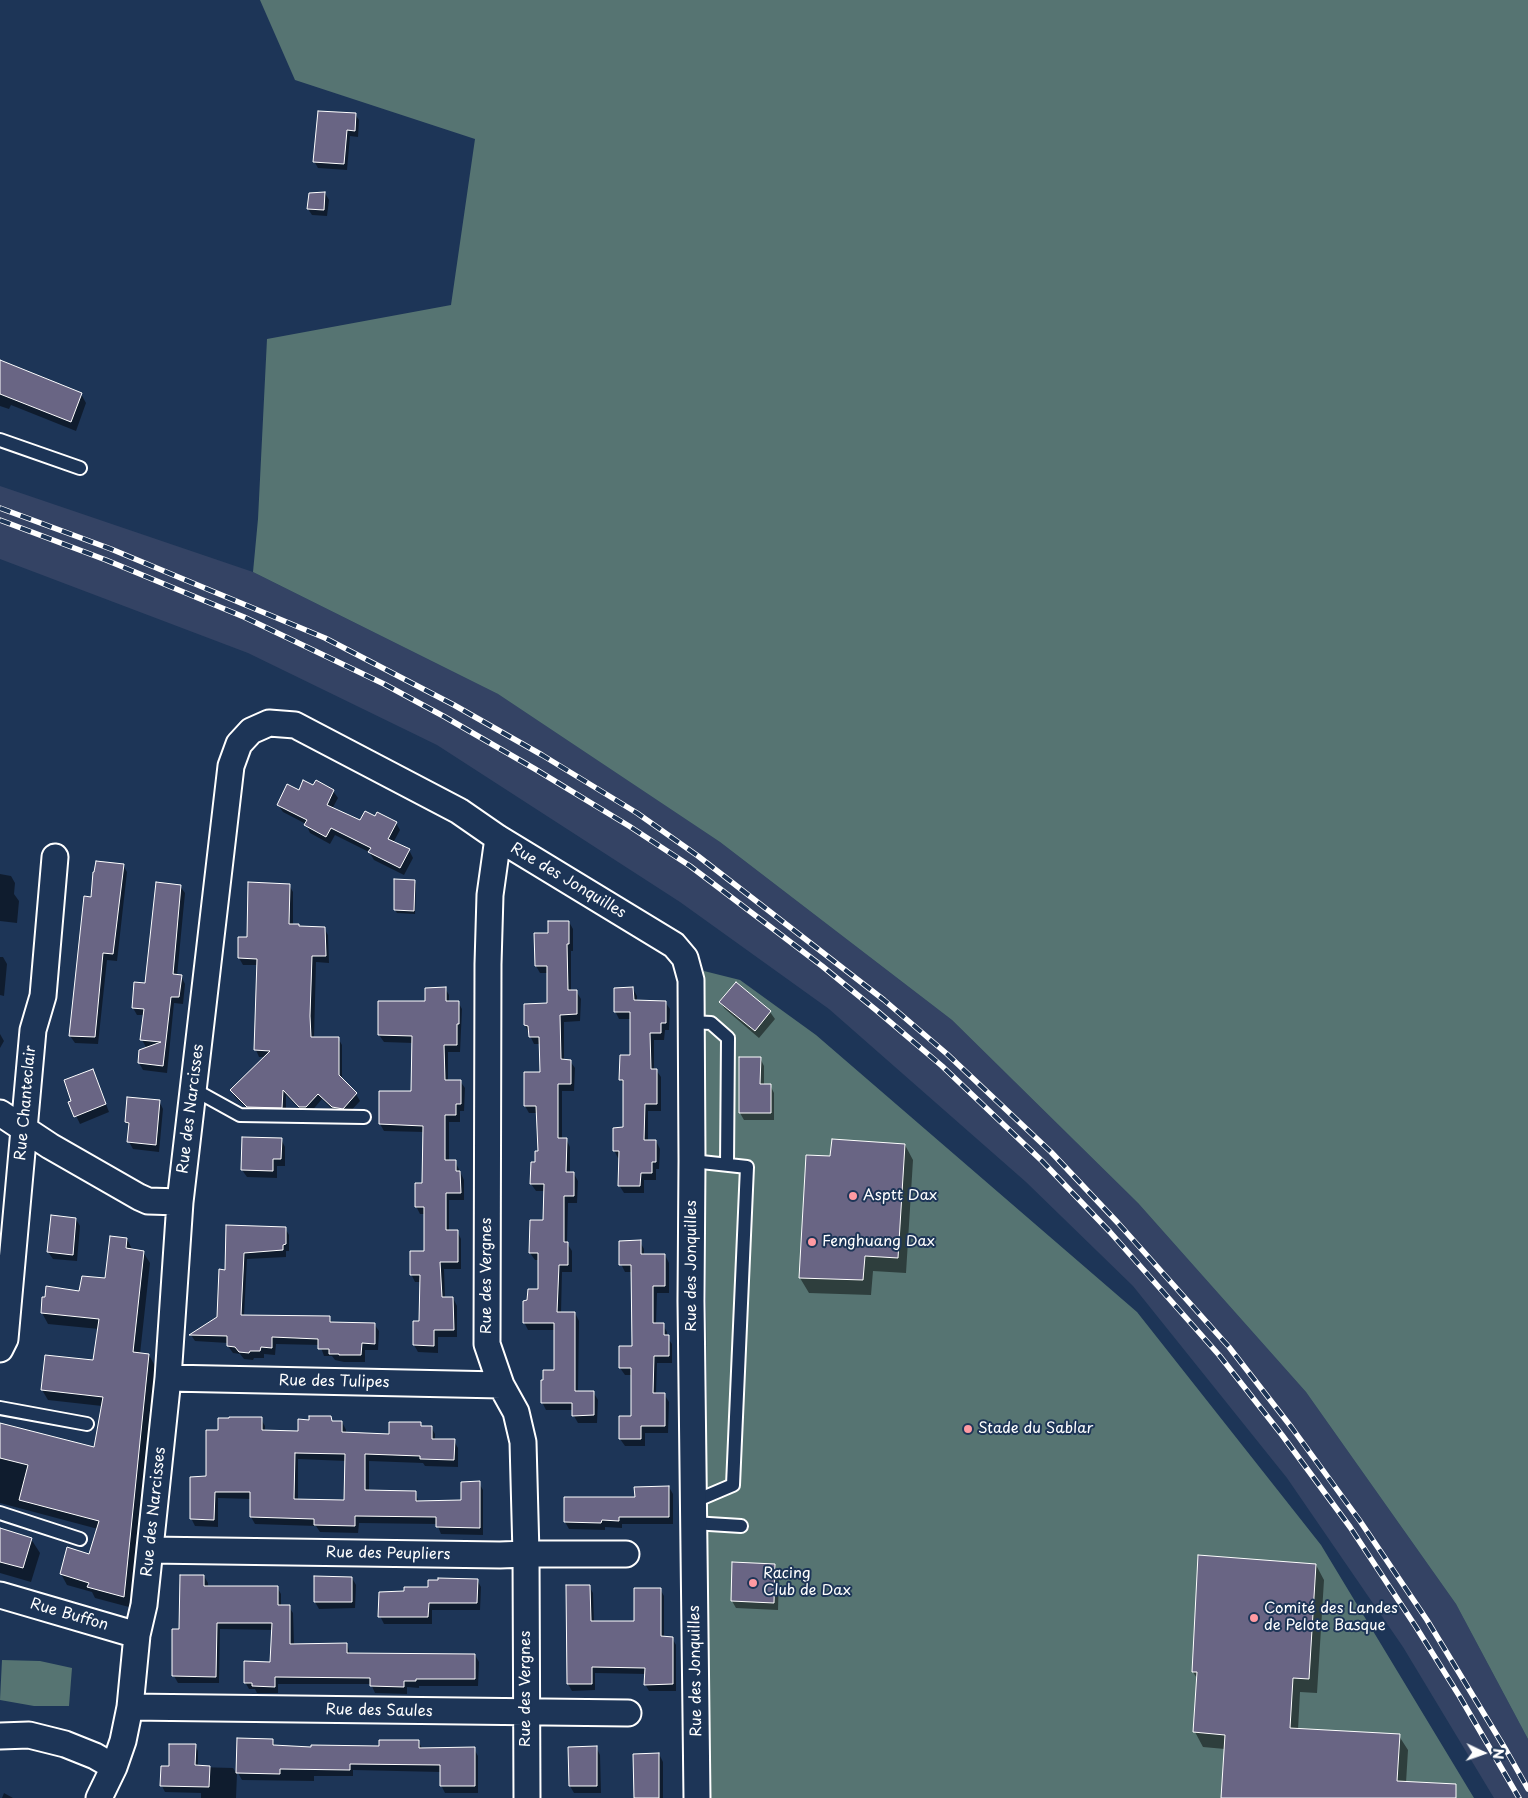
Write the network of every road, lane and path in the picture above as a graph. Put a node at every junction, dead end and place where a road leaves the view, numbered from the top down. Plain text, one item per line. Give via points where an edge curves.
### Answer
1 (0, 440) edge
2 (80, 468) dead end
3 (498, 838) junction
4 (55, 857) dead end
5 (690, 1022) junction
6 (193, 1089) junction
7 (0, 1113) edge
8 (364, 1117) dead end
9 (24, 1128) junction
10 (692, 1161) junction
11 (726, 1165) junction
12 (180, 1202) junction
13 (6, 1271) edge
14 (0, 1349) edge
15 (168, 1378) junction
16 (501, 1385) junction
17 (0, 1408) edge
18 (88, 1424) dead end
19 (693, 1512) junction
20 (0, 1514) edge
21 (741, 1526) dead end
22 (80, 1539) dead end
23 (150, 1550) junction
24 (526, 1554) junction
25 (626, 1554) dead end
26 (0, 1595) edge
27 (137, 1635) junction
28 (130, 1707) junction
29 (526, 1713) junction
30 (628, 1713) dead end
31 (0, 1736) edge
32 (114, 1767) junction
33 (99, 1798) edge
34 (527, 1798) edge
35 (697, 1798) edge

1 - 2 lane
3 - 5 street, Rue des Jonquilles via 674,945 685,958 691,980
3 - 6 street, Rue des Narcisses via 459,811 295,725 269,723 251,731 239,744 231,766
3 - 16 street, Rue des Vergnes via 490,895 488,964 487,1344
4 - 9 street, Rue Chanteclair via 43,996 33,1030
5 - 10 street, Rue des Jonquilles
5 - 11 lane via 711,1022 728,1038
6 - 8 lane via 240,1115
6 - 12 street, Rue des Narcisses
7 - 9 street
9 - 12 street via 139,1197 148,1201
9 - 13 street, Rue Chanteclair
10 - 11 lane
10 - 19 street, Rue des Jonquilles
11 - 19 lane via 747,1167 733,1485
12 - 15 street, Rue des Narcisses
13 - 14 street, Rue Chanteclair via 5,1339
15 - 16 street, Rue des Tulipes
15 - 23 street, Rue des Narcisses
16 - 24 street, Rue des Vergnes via 516,1412 523,1442
17 - 18 lane
19 - 21 lane
19 - 35 street, Rue des Jonquilles
20 - 22 lane
23 - 24 street, Rue des Peupliers
23 - 27 street, Rue des Narcisses
24 - 25 street, Rue des Peupliers
24 - 29 street, Rue des Vergnes
26 - 27 street, Rue Buffon
27 - 28 street, Rue des Narcisses
28 - 29 street, Rue des Saules
28 - 32 street, Rue des Narcisses
29 - 30 street, Rue des Saules
29 - 34 street, Rue des Vergnes
31 - 32 street via 29,1736 65,1744
32 - 33 street, Rue des Narcisses

